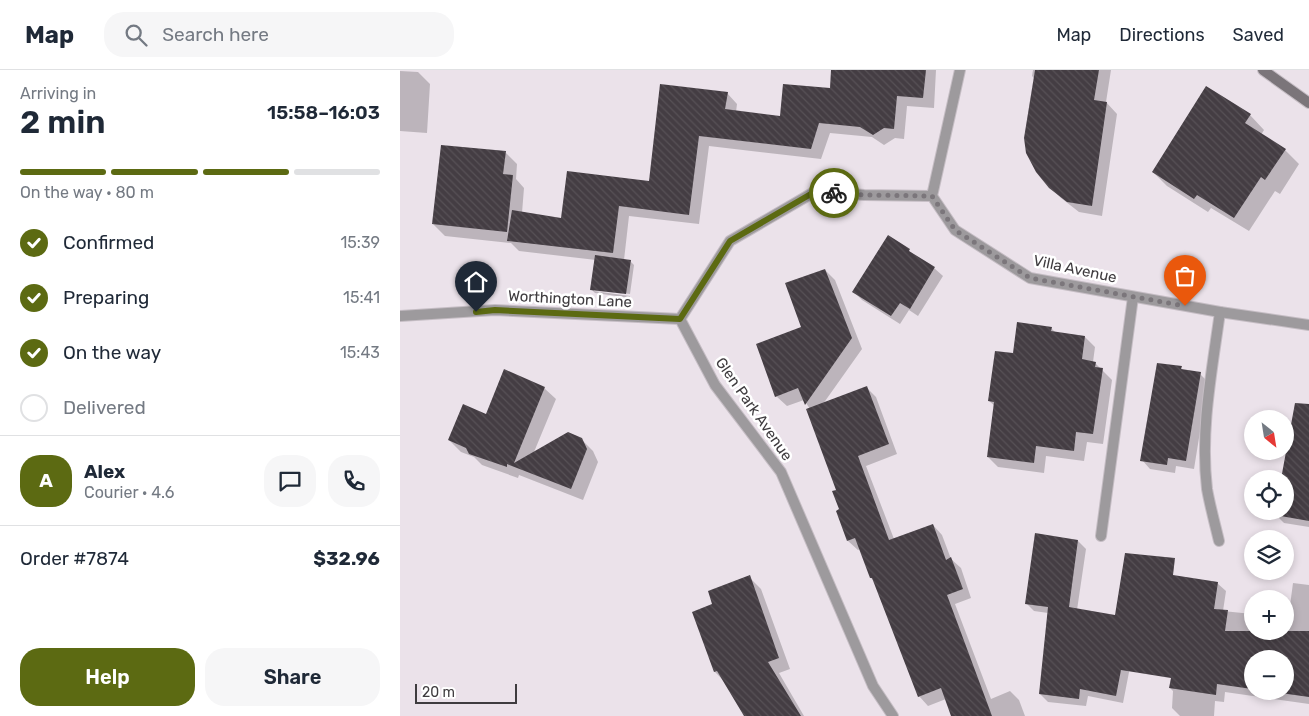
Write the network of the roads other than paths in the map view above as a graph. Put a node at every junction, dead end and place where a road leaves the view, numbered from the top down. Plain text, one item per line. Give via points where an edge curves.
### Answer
1 (960, 70) edge
2 (1263, 70) edge
3 (1309, 103) edge
4 (932, 196) junction
5 (1133, 297) junction
6 (1220, 312) junction
7 (400, 316) edge
8 (680, 319) junction
9 (1309, 325) edge
10 (1101, 536) dead end
11 (1219, 541) dead end
12 (893, 716) edge

1 - 4 street
2 - 3 street
4 - 5 street, Villa Avenue via 955,230 1030,278
4 - 8 street via 816,191 730,241
5 - 6 street, Villa Avenue
5 - 10 street
6 - 9 street, Villa Avenue
6 - 11 street via 1205,444 1208,489
7 - 8 street, Worthington Lane via 495,310
8 - 12 street, Glen Park Avenue via 715,385 781,472 873,686

